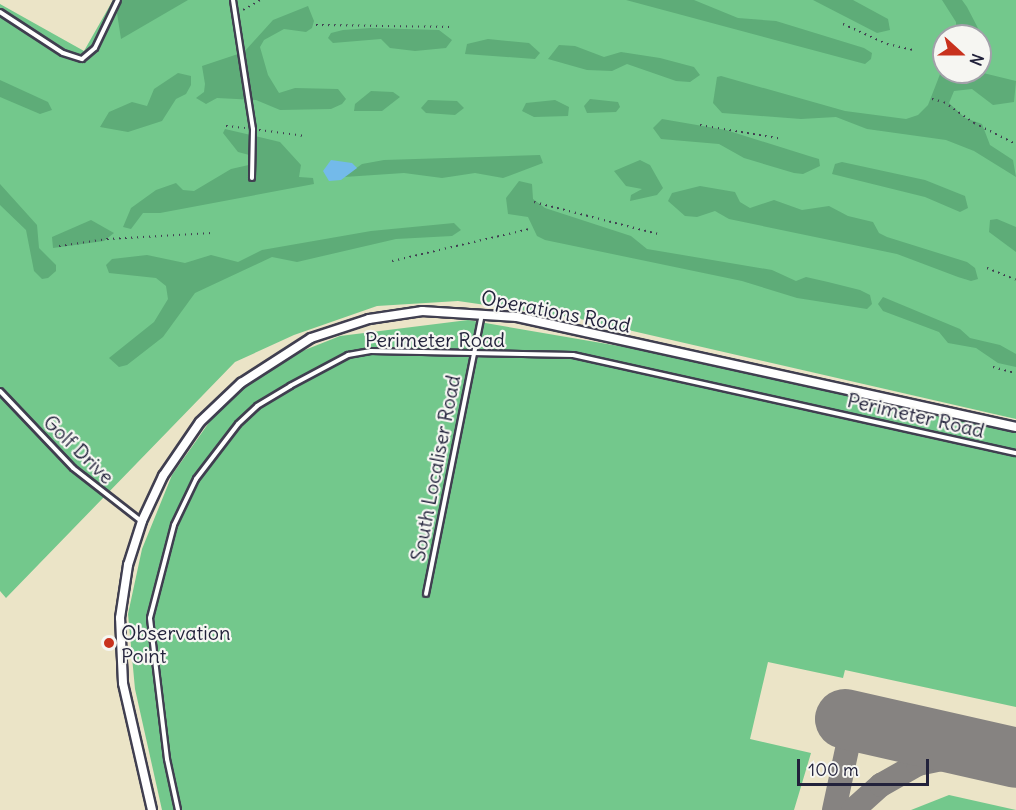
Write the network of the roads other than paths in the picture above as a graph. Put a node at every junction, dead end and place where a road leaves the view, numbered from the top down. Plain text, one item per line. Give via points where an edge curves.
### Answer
1 (118, 0) edge
2 (233, 0) edge
3 (0, 12) edge
4 (252, 178) dead end
5 (482, 313) junction
6 (472, 354) junction
7 (0, 391) edge
8 (1016, 427) edge
9 (1016, 453) edge
10 (142, 521) junction
11 (426, 594) dead end
12 (152, 810) edge
13 (178, 810) edge

1 - 3 lane via 95,48 82,59 63,53
2 - 4 lane via 253,129
5 - 6 lane, South Localiser Road
5 - 8 street, Operations Road via 573,329
5 - 10 street, Operations Road via 448,310 388,316 330,331 290,349 241,383 200,422 163,476
6 - 9 lane, Perimeter Road via 573,355
6 - 11 lane, South Localiser Road
6 - 13 lane, Perimeter Road via 371,351 348,356 257,406 196,479 174,525 150,618 167,759
7 - 10 lane, Golf Drive via 73,468
10 - 12 street, Operations Road via 128,565 121,629 123,683

